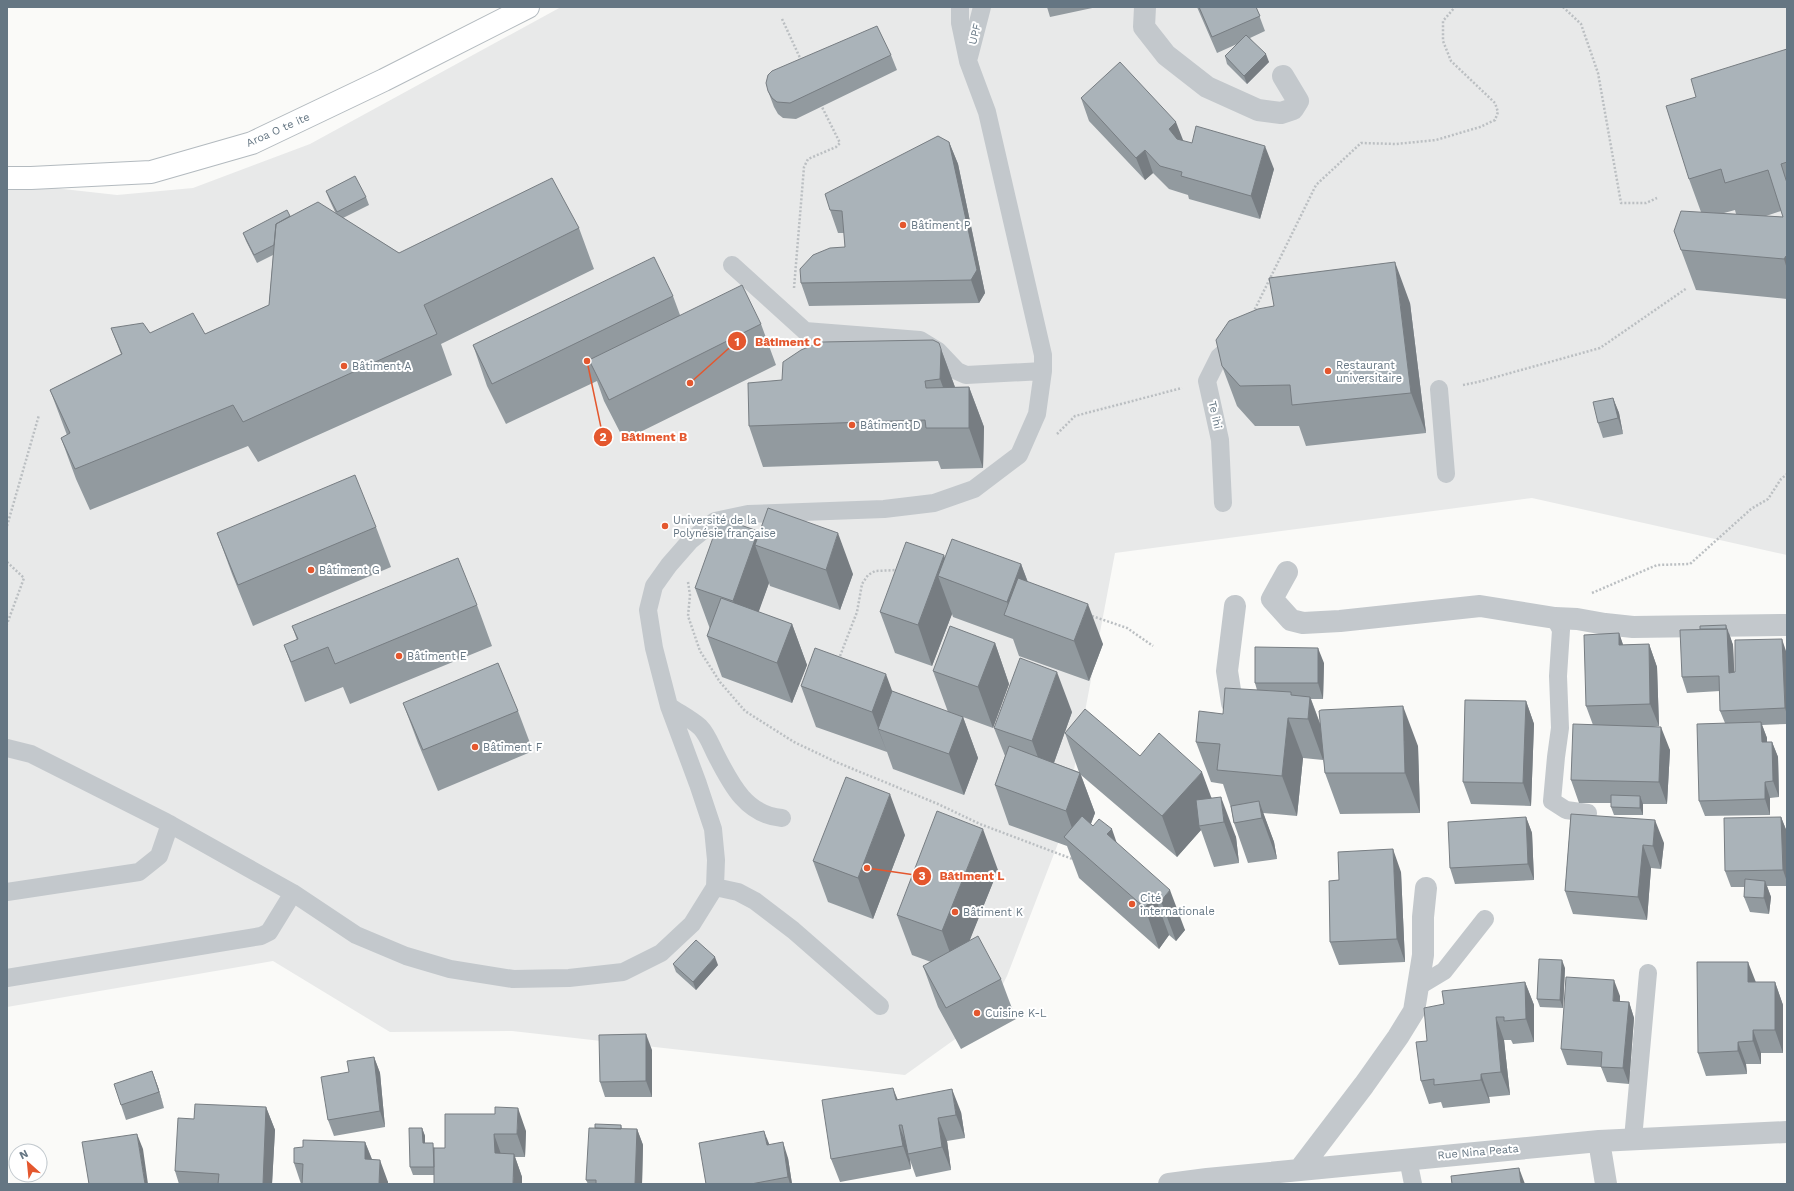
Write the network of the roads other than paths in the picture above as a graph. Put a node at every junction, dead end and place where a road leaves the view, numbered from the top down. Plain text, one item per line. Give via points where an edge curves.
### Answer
1 (528, 7) edge
2 (960, 7) edge
3 (982, 7) edge
4 (1145, 7) edge
5 (968, 61) junction
6 (1283, 76) dead end
7 (7, 178) edge
8 (732, 265) dead end
9 (1239, 340) edge
10 (1043, 371) junction
11 (1439, 389) road end
12 (1446, 474) dead end
13 (1223, 503) dead end
14 (1286, 572) dead end
15 (1235, 606) dead end
16 (1555, 618) junction
17 (1787, 625) edge
18 (1232, 703) edge
19 (669, 706) junction
20 (7, 748) edge
21 (1588, 813) dead end
22 (782, 818) dead end
23 (170, 824) junction
24 (715, 887) junction
25 (1426, 888) dead end
26 (7, 892) edge
27 (293, 893) junction
28 (1485, 919) dead end
29 (1648, 973) dead end
30 (7, 978) edge
31 (1419, 986) junction
32 (880, 1006) dead end
33 (1787, 1132) edge
34 (1633, 1139) junction
35 (1599, 1140) junction
36 (1408, 1159) junction
37 (1288, 1175) edge
38 (1169, 1184) edge
39 (1413, 1184) edge
40 (1606, 1184) edge

1 - 7 main road, Aroa O te ite via 252,143 151,172
2 - 5 lane via 960,23
3 - 5 lane, UPF
4 - 6 street via 1144,27 1166,55 1207,87 1258,110 1281,113 1293,109 1298,101
5 - 10 lane via 987,112 1033,307 1043,355
8 - 10 lane via 805,331 920,340 938,351 957,371 966,375
9 - 13 lane, Te ihi via 1219,357 1208,381 1220,440
10 - 19 lane via 1037,414 1019,455 974,489 934,503 884,509 748,514 715,521 690,541 654,586 648,610 654,648
11 - 12 lane
14 - 16 street via 1272,599 1291,620 1303,623 1480,606
15 - 18 street via 1227,671
16 - 17 street via 1633,627
16 - 21 lane via 1561,630 1558,676 1560,728 1552,801 1566,810
19 - 22 lane via 700,727 744,800 757,812
19 - 24 lane via 713,829
20 - 23 lane via 31,754
23 - 26 lane via 159,856 140,872
23 - 27 lane
24 - 27 lane via 692,924 661,953 623,972 569,978 513,979 450,969 406,956 356,935
24 - 32 lane via 738,892 755,901 793,930
25 - 31 street
27 - 30 lane via 269,932 261,936
28 - 31 lane via 1444,971
29 - 34 lane
31 - 37 street via 1414,1011 1398,1037
33 - 34 street, Rue Nina Peata
34 - 35 street, Rue Nina Peata
35 - 36 street, Rue Nina Peata
35 - 40 street
36 - 37 street, Rue Nina Peata
36 - 39 lane
37 - 38 street, Rue Nina Peata

